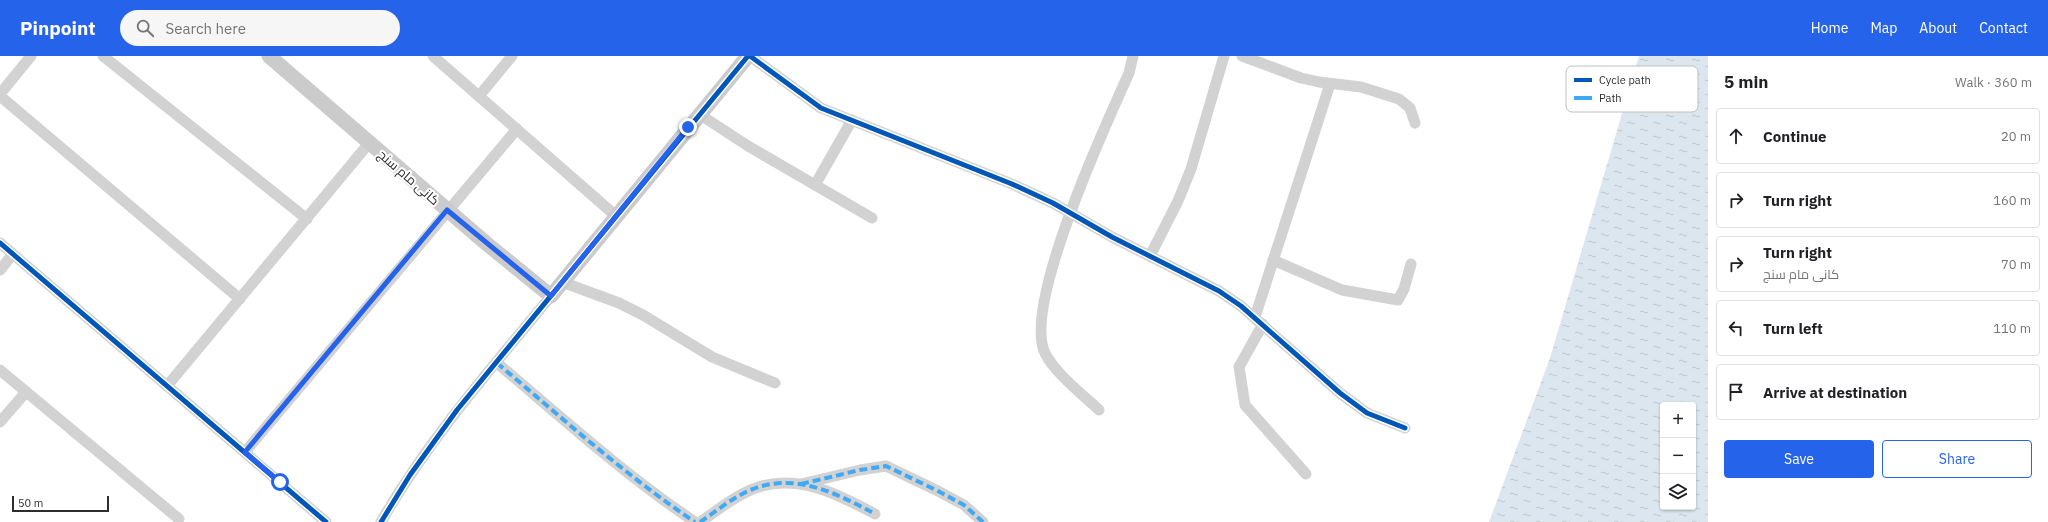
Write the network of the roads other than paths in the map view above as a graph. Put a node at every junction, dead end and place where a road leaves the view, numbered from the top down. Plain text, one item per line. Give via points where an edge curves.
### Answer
1 (31, 56) edge
2 (103, 56) edge
3 (269, 56) edge
4 (433, 56) edge
5 (512, 56) edge
6 (749, 56) edge
7 (1133, 56) edge
8 (1224, 56) edge
9 (1242, 56) edge
10 (1330, 84) junction
11 (0, 95) edge
12 (479, 96) junction
13 (699, 114) junction
14 (852, 120) junction
15 (1415, 123) dead end
16 (517, 129) junction
17 (370, 142) junction
18 (815, 185) junction
19 (447, 210) junction
20 (1070, 213) junction
21 (616, 216) junction
22 (872, 218) dead end
23 (306, 219) junction
24 (0, 243) edge
25 (13, 254) junction
26 (1150, 256) junction
27 (1273, 260) junction
28 (1412, 264) dead end
29 (0, 270) edge
30 (562, 282) junction
31 (551, 296) junction
32 (240, 299) junction
33 (1259, 321) junction
34 (497, 363) junction
35 (0, 370) edge
36 (775, 383) dead end
37 (167, 386) junction
38 (26, 392) junction
39 (1099, 410) dead end
40 (0, 422) edge
41 (1405, 428) dead end
42 (245, 452) junction
43 (1306, 474) dead end
44 (801, 484) junction
45 (876, 514) dead end
46 (179, 519) dead end
47 (326, 522) edge
48 (381, 522) edge
49 (696, 522) edge
50 (700, 522) edge
51 (984, 522) edge

1 - 11 street
2 - 23 street
3 - 17 street, کانی مام سنج
4 - 12 street
5 - 12 street
6 - 13 street
6 - 14 street via 821,108
7 - 20 street via 1129,73
8 - 26 street via 1191,169
9 - 10 street via 1300,78
10 - 15 street via 1361,88 1399,99 1410,108
10 - 27 street
11 - 32 street
12 - 16 street
13 - 18 street
13 - 21 street
14 - 18 street
14 - 20 street via 1012,184
16 - 19 street
16 - 21 street
17 - 19 street, کانی مام سنج
17 - 23 street
18 - 22 street
19 - 31 street, کانی مام سنج
19 - 42 street
20 - 26 street
20 - 39 street via 1045,294 1042,342 1044,353 1051,363
21 - 30 street
23 - 32 street
24 - 25 street
25 - 29 street
25 - 37 street
26 - 33 street via 1219,291
27 - 28 street via 1342,290 1398,300
27 - 33 street
30 - 31 street
30 - 36 street via 619,303 712,357
31 - 34 street
32 - 37 street
33 - 41 street via 1366,413
33 - 43 street via 1239,367 1244,405
34 - 48 street via 457,410 418,463
34 - 49 street via 596,446 670,505
35 - 38 street
37 - 42 street
38 - 40 street
38 - 46 street
42 - 47 street
44 - 45 street via 834,492
44 - 50 street via 775,483 752,489
44 - 51 street via 886,466 964,505

